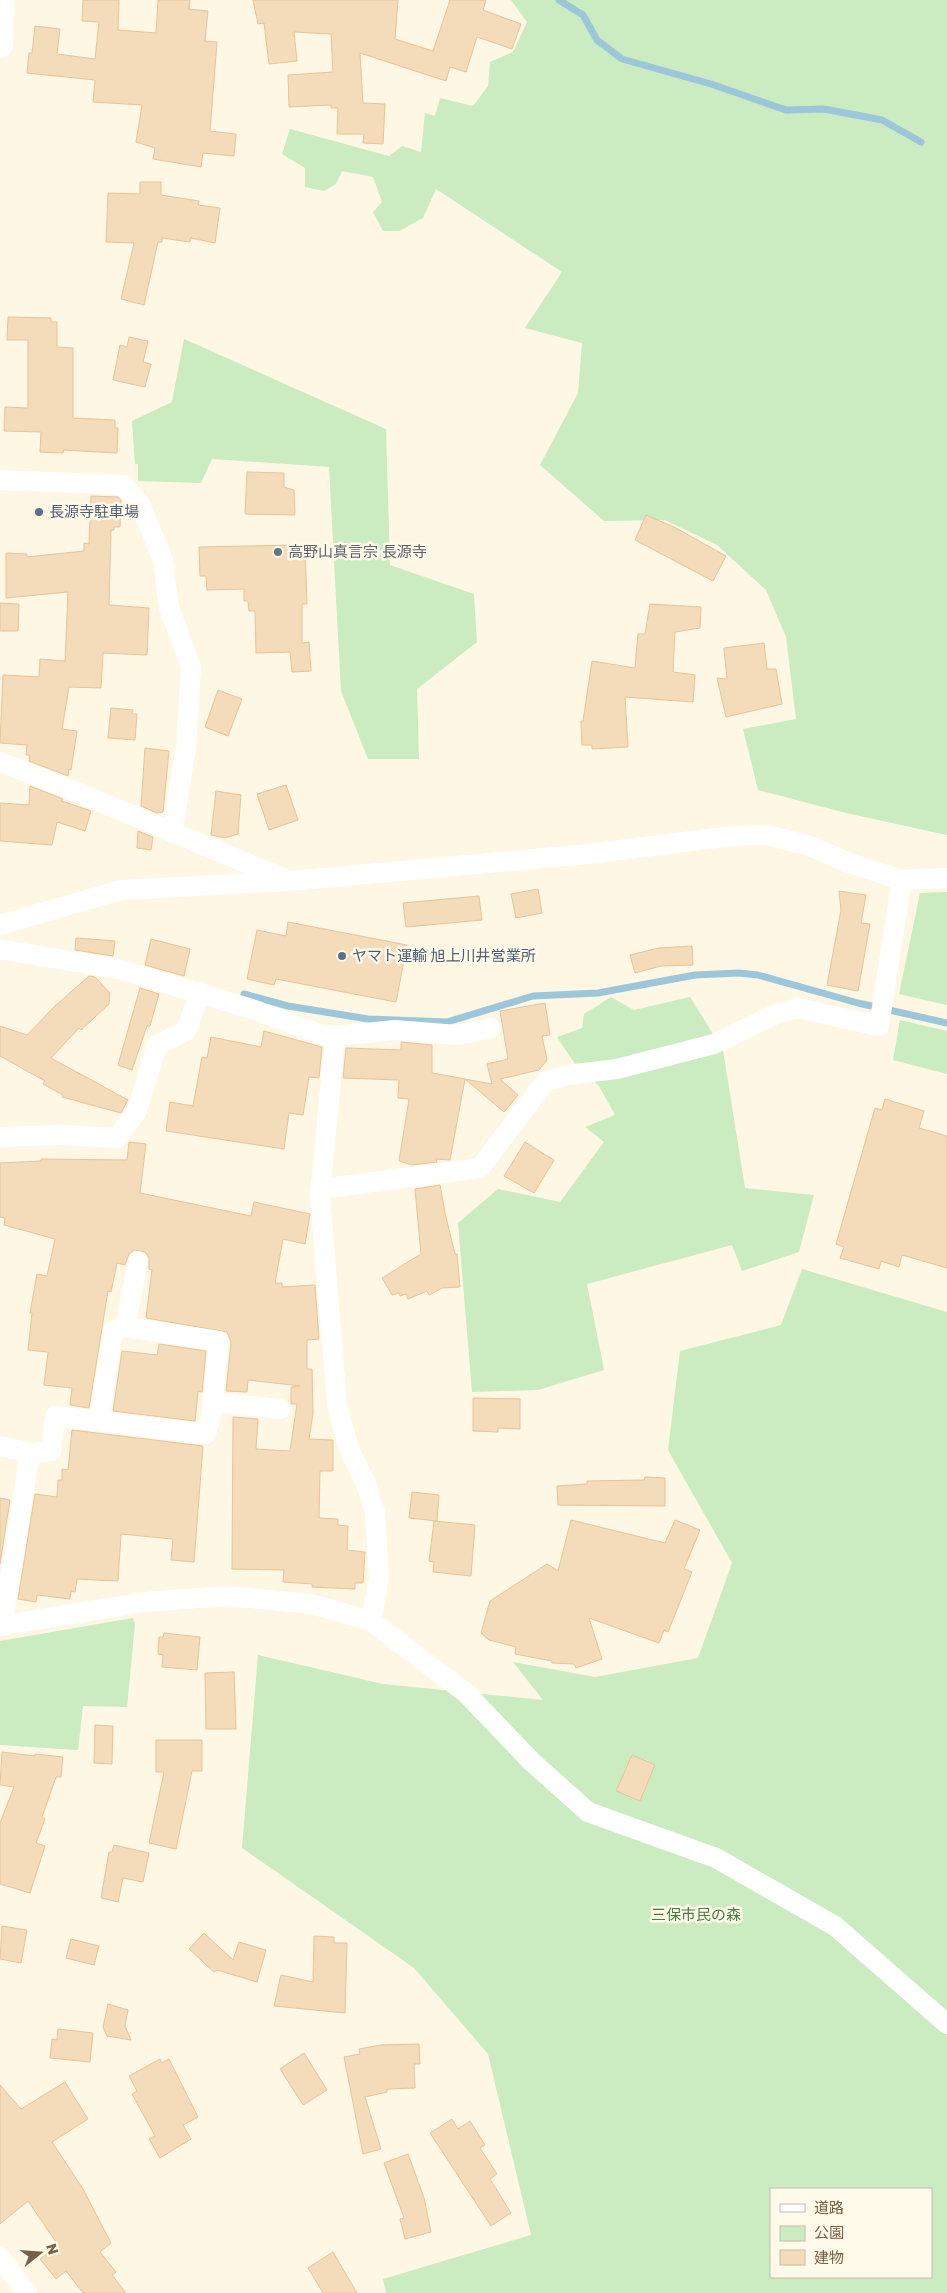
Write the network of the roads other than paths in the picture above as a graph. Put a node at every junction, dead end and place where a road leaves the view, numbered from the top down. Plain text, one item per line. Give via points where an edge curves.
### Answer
1 (2, 0) edge
2 (0, 45) edge
3 (0, 480) edge
4 (0, 762) edge
5 (172, 833) junction
6 (947, 878) edge
7 (902, 880) junction
8 (290, 881) junction
9 (0, 925) edge
10 (0, 949) edge
11 (200, 992) junction
12 (491, 1028) dead end
13 (335, 1036) junction
14 (0, 1137) edge
15 (320, 1189) junction
16 (138, 1262) dead end
17 (125, 1327) junction
18 (213, 1402) junction
19 (280, 1409) dead end
20 (99, 1421) junction
21 (0, 1446) edge
22 (30, 1453) junction
23 (371, 1621) junction
24 (1, 1626) edge
25 (947, 2024) edge
26 (0, 2257) edge
27 (27, 2293) edge

1 - 2 street
3 - 5 street via 122,485 140,504 163,560 169,608 191,667 186,748
4 - 5 street via 87,795
5 - 8 street
6 - 7 street
7 - 8 street via 810,846 767,835
7 - 15 street via 879,1026 797,1008 774,1015 714,1044 617,1069 567,1075 544,1082 480,1168
8 - 9 street via 121,890
10 - 11 street via 118,969
11 - 13 street via 319,1034
11 - 14 street via 186,1031 157,1045 136,1111 117,1138 63,1135
12 - 13 street via 458,1035 395,1030
13 - 15 street
15 - 23 street via 337,1405 349,1449 365,1481 375,1512 379,1579
16 - 17 street
17 - 18 street via 219,1341
17 - 20 street via 113,1331
18 - 19 street
18 - 20 street via 206,1434
20 - 22 street via 55,1416 51,1451
21 - 22 street
22 - 24 street
23 - 24 street via 311,1604 227,1596 145,1602
23 - 25 street via 466,1693 531,1761 588,1812 716,1858 834,1926
26 - 27 street

